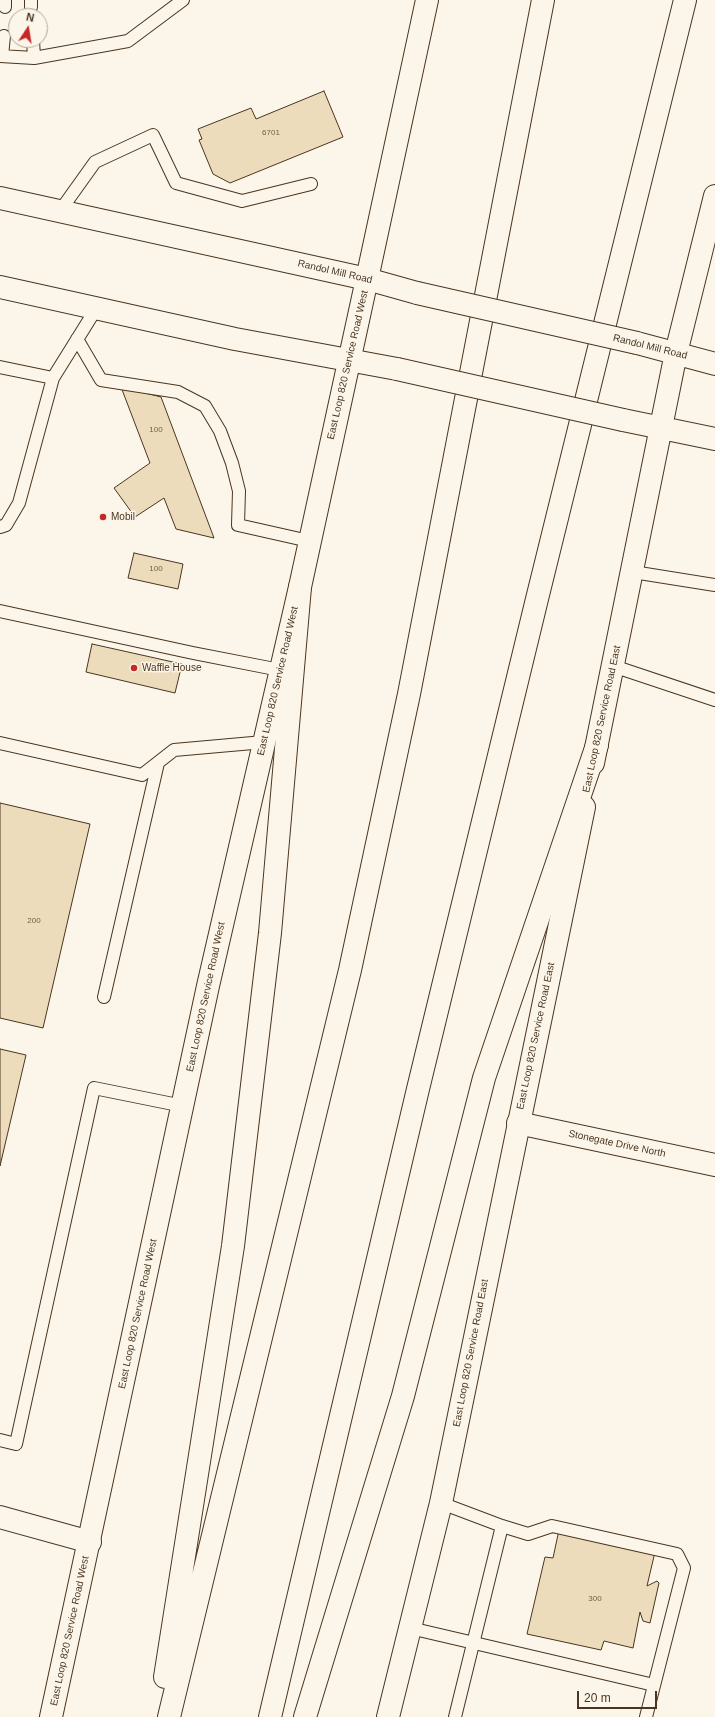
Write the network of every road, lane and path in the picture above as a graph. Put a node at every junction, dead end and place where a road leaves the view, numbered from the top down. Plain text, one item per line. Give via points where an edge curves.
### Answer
1 (183, 0) edge
2 (427, 0) edge
3 (543, 0) edge
4 (685, 0) edge
5 (4, 36) dead end
6 (33, 48) edge
7 (1, 56) edge
8 (34, 58) junction
9 (311, 184) dead end
10 (715, 196) edge
11 (0, 198) edge
12 (60, 211) junction
13 (368, 279) junction
14 (0, 287) edge
15 (96, 308) junction
16 (78, 339) junction
17 (676, 353) junction
18 (349, 360) junction
19 (715, 364) edge
20 (0, 367) edge
21 (53, 378) junction
22 (661, 428) junction
23 (715, 439) edge
24 (0, 527) edge
25 (310, 541) junction
26 (633, 572) junction
27 (715, 585) edge
28 (300, 587) junction
29 (0, 611) edge
30 (613, 666) junction
31 (280, 670) junction
32 (715, 700) edge
33 (264, 742) junction
34 (0, 743) edge
35 (597, 746) junction
36 (158, 762) junction
37 (104, 996) dead end
38 (183, 1106) junction
39 (518, 1123) junction
40 (715, 1165) edge
41 (0, 1440) edge
42 (441, 1503) junction
43 (0, 1517) edge
44 (502, 1526) junction
45 (90, 1542) junction
46 (410, 1628) junction
47 (473, 1643) junction
48 (654, 1685) junction
49 (51, 1717) edge
50 (159, 1717) edge
51 (169, 1717) edge
52 (270, 1717) edge
53 (305, 1717) edge
54 (388, 1717) edge
55 (455, 1717) edge
56 (646, 1717) edge

1 - 8 lane via 128,41
2 - 13 main road, East Loop 820 Service Road West
3 - 51 main road via 412,679 350,970
4 - 52 main road via 427,1051
5 - 7 lane
6 - 8 lane
7 - 8 lane
9 - 12 lane via 242,201 176,183 153,136 95,162
10 - 17 main road, East Loop 820 Service Road East
11 - 12 main road, Randol Mill Road
12 - 13 main road, Randol Mill Road
13 - 17 main road, Randol Mill Road, bridge via 416,293
13 - 18 main road, East Loop 820 Service Road West
14 - 15 main road
15 - 16 lane
15 - 18 main road via 235,339
16 - 21 lane
16 - 25 lane via 102,380 178,392 205,406 220,430 232,463 239,491 238,525
17 - 19 main road, Randol Mill Road
17 - 22 main road, East Loop 820 Service Road East
18 - 22 main road, bridge
18 - 25 main road, East Loop 820 Service Road West
20 - 21 lane
21 - 24 lane via 19,503 6,525
22 - 23 main road
22 - 26 main road, East Loop 820 Service Road East
25 - 28 main road, East Loop 820 Service Road West
26 - 27 lane
26 - 30 main road, East Loop 820 Service Road East
28 - 31 main road, East Loop 820 Service Road West
28 - 50 main road via 270,933 233,1246
29 - 31 lane
30 - 32 lane
30 - 35 main road, East Loop 820 Service Road East
31 - 33 main road, East Loop 820 Service Road West
33 - 36 lane via 174,750
33 - 38 main road, East Loop 820 Service Road West
34 - 36 lane via 142,775
35 - 39 main road, East Loop 820 Service Road East
35 - 53 main road via 484,1078 403,1396
36 - 37 lane
38 - 41 lane via 94,1088 16,1444
38 - 45 main road, East Loop 820 Service Road West
39 - 40 main road, Stonegate Drive North
39 - 42 main road, East Loop 820 Service Road East
42 - 44 lane
42 - 46 main road, East Loop 820 Service Road East
43 - 45 main road
44 - 47 lane
44 - 48 lane via 528,1534 552,1526 677,1554 684,1568
45 - 49 main road, East Loop 820 Service Road West
46 - 47 lane
46 - 54 main road, East Loop 820 Service Road East
47 - 48 lane
47 - 55 lane
48 - 56 lane

